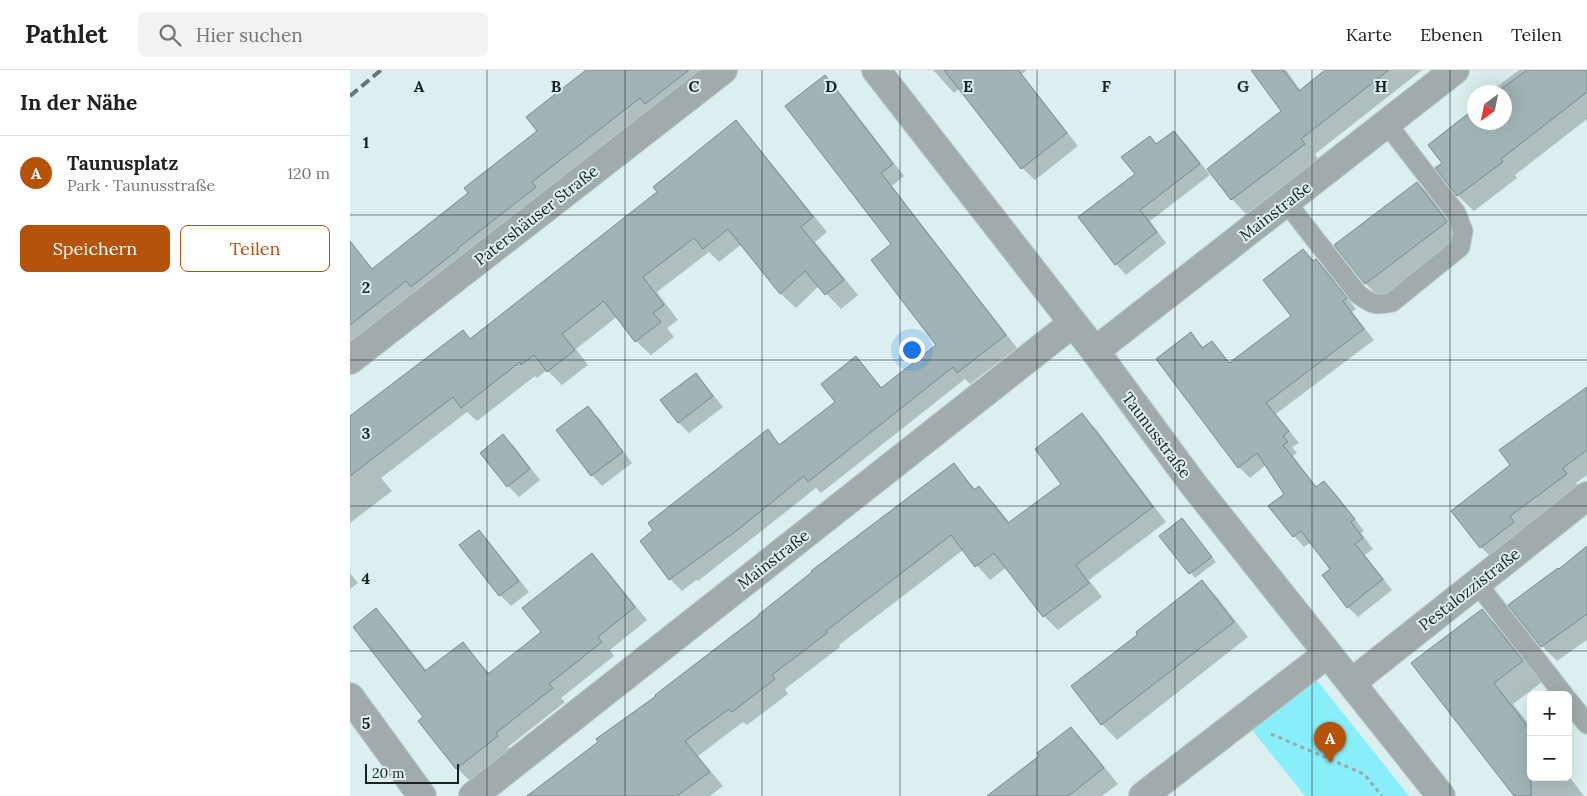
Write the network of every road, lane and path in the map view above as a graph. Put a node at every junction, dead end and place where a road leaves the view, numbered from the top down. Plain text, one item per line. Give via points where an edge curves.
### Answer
1 (723, 70) edge
2 (876, 70) edge
3 (1455, 70) edge
4 (1387, 124) junction
5 (1286, 202) junction
6 (1073, 323) junction
7 (1095, 352) junction
8 (350, 360) edge
9 (1587, 496) edge
10 (1476, 582) junction
11 (1327, 654) junction
12 (1351, 683) junction
13 (1561, 691) edge
14 (350, 697) edge
15 (1572, 705) edge
16 (1241, 721) junction
17 (1587, 724) edge
18 (422, 796) edge
19 (473, 796) edge
20 (1143, 796) edge
21 (1382, 796) edge
22 (1441, 796) edge

1 - 8 street, Patershäuser Straße
2 - 6 street, Taunusstraße
3 - 4 street, Mainstraße
4 - 5 street, Mainstraße
4 - 5 lane via 1456,213 1463,231 1460,247 1392,302 1378,305 1358,294
5 - 7 street, Mainstraße
6 - 7 street, Taunusstraße
6 - 19 street, Mainstraße
7 - 11 street, Taunusstraße via 1193,484
9 - 10 street, Pestalozzistraße
10 - 12 street, Pestalozzistraße
10 - 13 lane
11 - 12 street, Taunusstraße
11 - 16 street
12 - 22 street, Taunusstraße
14 - 18 street
15 - 17 lane
16 - 20 street
16 - 21 path via 1364,774

